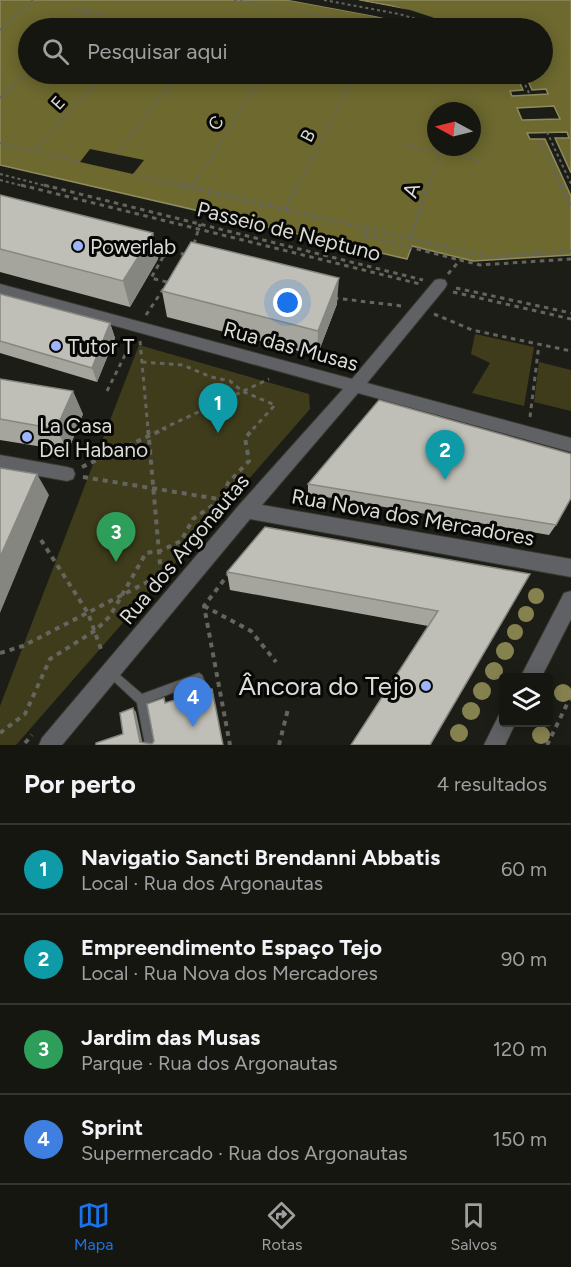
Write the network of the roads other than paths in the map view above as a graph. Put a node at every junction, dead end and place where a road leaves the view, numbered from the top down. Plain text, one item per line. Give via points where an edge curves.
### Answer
1 (438, 286) road end
2 (0, 290) edge
3 (356, 385) junction
4 (571, 445) edge
5 (0, 462) edge
6 (67, 474) road end
7 (246, 510) junction
8 (571, 568) edge
9 (571, 600) edge
10 (110, 672) junction
11 (533, 673) edge
12 (204, 696) edge
13 (141, 700) junction
14 (504, 727) edge
15 (50, 745) edge
16 (150, 745) edge
17 (494, 745) edge

1 - 3 street, Rua dos Argonautas
2 - 3 street, Rua das Musas
3 - 4 street, Rua das Musas
3 - 7 street, Rua dos Argonautas
5 - 6 street
7 - 8 street, Rua Nova dos Mercadores
7 - 10 street, Rua dos Argonautas
9 - 11 street
10 - 13 lane
10 - 15 street, Rua dos Argonautas
12 - 13 lane via 199,678
13 - 16 lane
14 - 17 street

